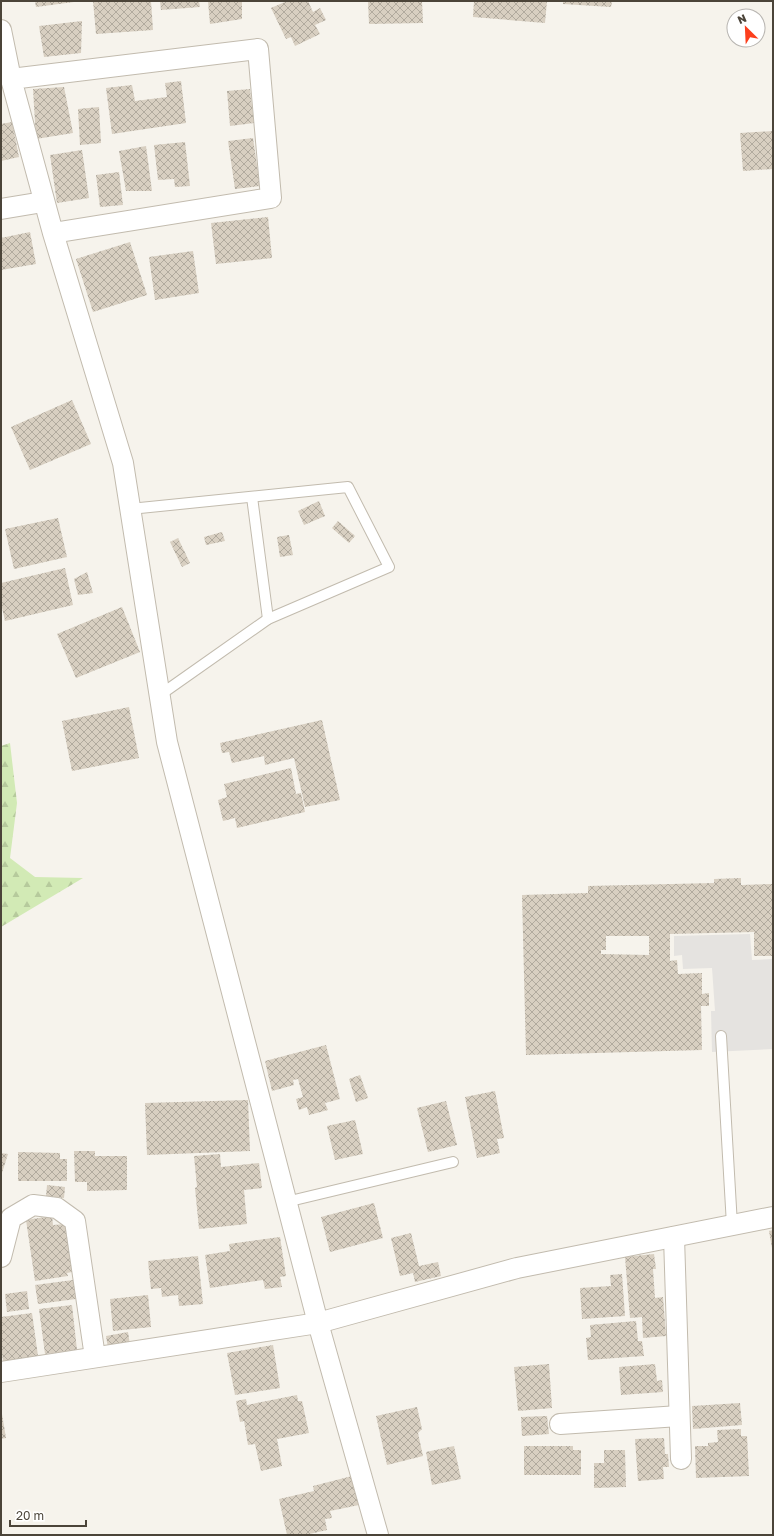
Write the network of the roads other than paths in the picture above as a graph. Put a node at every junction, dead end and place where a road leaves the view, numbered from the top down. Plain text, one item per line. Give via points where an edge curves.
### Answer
1 (1, 30) edge
2 (11, 79) junction
3 (43, 202) junction
4 (1, 209) edge
5 (53, 234) junction
6 (252, 497) junction
7 (130, 509) junction
8 (268, 619) junction
9 (160, 695) junction
10 (722, 1036) dead end
11 (453, 1162) dead end
12 (286, 1202) junction
13 (773, 1218) edge
14 (732, 1226) junction
15 (674, 1237) junction
16 (1, 1257) edge
17 (318, 1322) junction
18 (95, 1357) junction
19 (1, 1372) edge
20 (679, 1416) junction
21 (560, 1424) dead end
22 (681, 1460) dead end
23 (378, 1535) edge

1 - 2 street
2 - 3 street
2 - 5 street via 258,49 271,198
3 - 4 street
3 - 5 street
5 - 7 street via 123,463
6 - 7 lane
6 - 8 lane
6 - 8 lane via 348,487 390,567
7 - 9 street
8 - 9 lane
9 - 12 street via 167,742
10 - 14 lane
11 - 12 lane
12 - 17 street
13 - 14 street
14 - 15 street
15 - 17 street via 517,1268
15 - 20 street
16 - 18 street via 11,1218 33,1205 57,1208 75,1222
17 - 18 street
17 - 23 street
18 - 19 street
20 - 21 street
20 - 22 street

